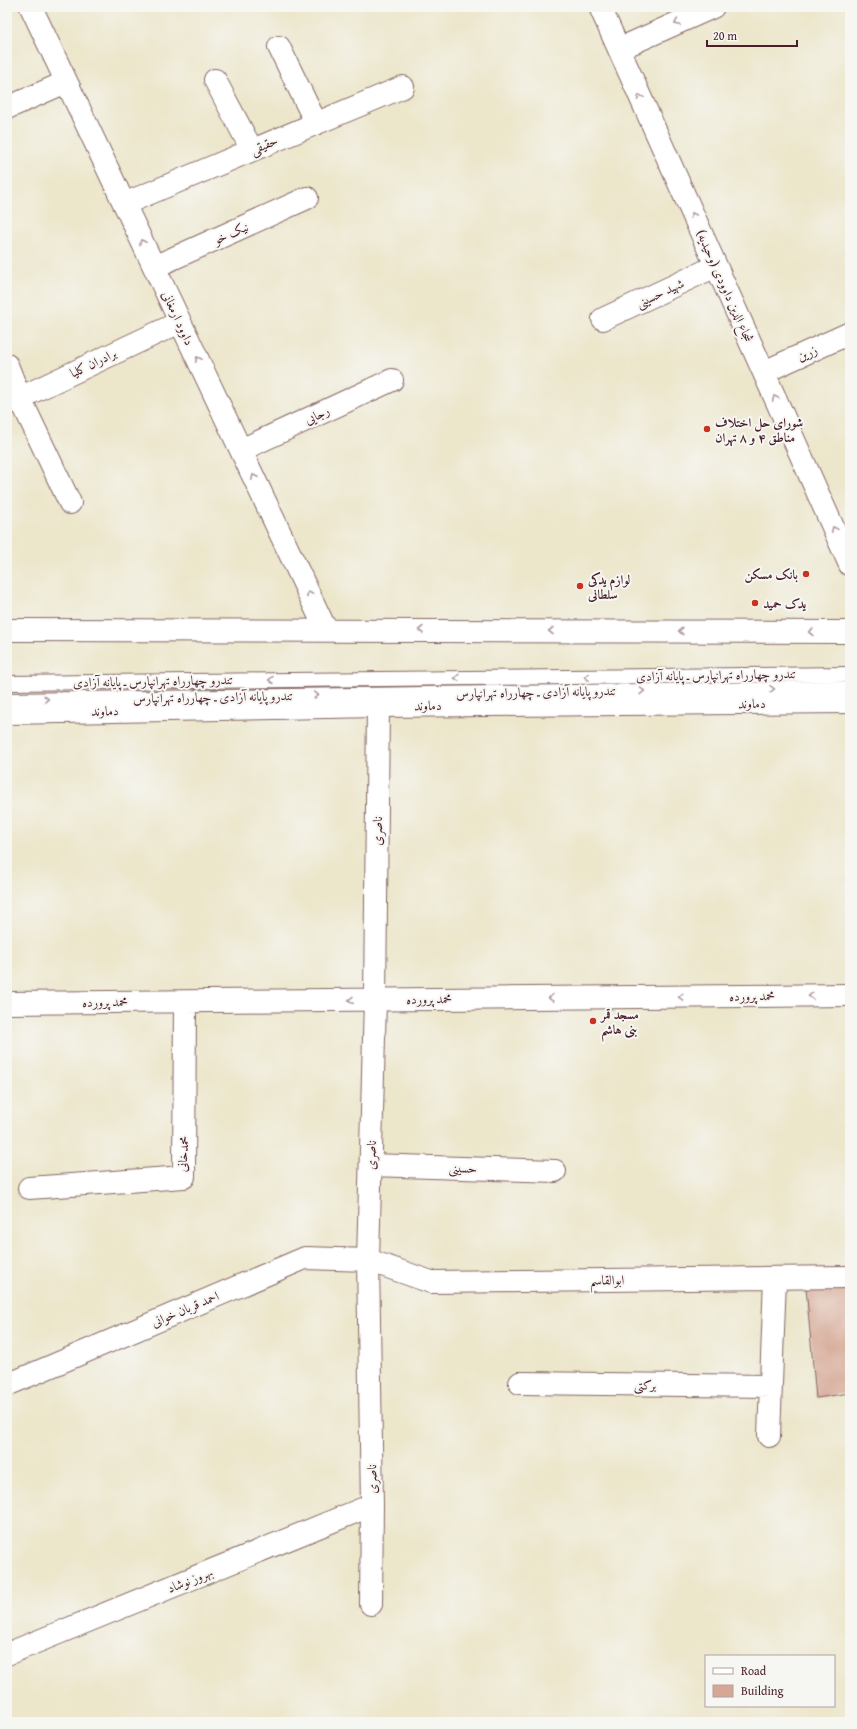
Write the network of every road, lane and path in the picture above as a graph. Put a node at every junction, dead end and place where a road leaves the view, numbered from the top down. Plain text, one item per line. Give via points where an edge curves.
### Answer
1 (31, 7) edge
2 (600, 7) edge
3 (713, 7) edge
4 (280, 47) dead end
5 (619, 49) junction
6 (215, 80) dead end
7 (66, 82) junction
8 (403, 87) dead end
9 (7, 108) edge
10 (316, 123) junction
11 (252, 150) junction
12 (307, 198) dead end
13 (124, 204) junction
14 (716, 266) junction
15 (154, 268) junction
16 (603, 320) dead end
17 (180, 322) junction
18 (850, 333) edge
19 (7, 365) edge
20 (764, 372) junction
21 (392, 380) dead end
22 (14, 401) edge
23 (241, 450) junction
24 (70, 503) dead end
25 (850, 565) edge
26 (7, 630) edge
27 (326, 630) junction
28 (850, 632) edge
29 (850, 674) edge
30 (7, 683) edge
31 (850, 688) edge
32 (7, 700) edge
33 (850, 702) edge
34 (378, 706) junction
35 (7, 713) edge
36 (850, 995) edge
37 (375, 1000) junction
38 (185, 1002) junction
39 (7, 1003) edge
40 (371, 1165) junction
41 (555, 1170) dead end
42 (29, 1188) dead end
43 (368, 1260) junction
44 (775, 1278) junction
45 (850, 1278) edge
46 (520, 1383) dead end
47 (7, 1385) edge
48 (771, 1386) junction
49 (769, 1436) dead end
50 (372, 1505) junction
51 (372, 1604) dead end
52 (7, 1654) edge

1 - 7 street, داوود ارمغانی
2 - 5 street, شجاع الدین داوودی (وحیدیه)
3 -> 5 street
4 - 10 street
14 -> 5 street, شجاع الدین داوودی (وحیدیه)
6 - 11 street
7 - 9 street
7 - 13 street, داوود ارمغانی
8 - 10 street, حقیقی
10 - 11 street, حقیقی
11 - 13 street, حقیقی
12 - 15 street, نیک خو
15 -> 13 street, داوود ارمغانی
14 - 16 street, شهید حسینی
14 - 20 street, شجاع الدین داوودی (وحیدیه)
15 - 17 street, داوود ارمغانی
17 - 22 street, برادران کلیا
23 -> 17 street, داوود ارمغانی
18 - 20 street, زرین
19 - 22 street
25 -> 20 street, شجاع الدین داوودی (وحیدیه)
21 - 23 street, رجایی
22 - 24 street
27 -> 23 street, داوود ارمغانی
26 - 27 street
28 -> 27 street
29 -> 30 lane, تندرو چهارراه تهرانپارس ـ پایانه آزادی
32 -> 31 lane, تندرو پایانه آزادی ـ چهارراه تهرانپارس
33 - 34 street, دماوند
34 - 35 street, دماوند
34 - 37 street, ناصری
36 -> 37 street, محمد پرورده
37 -> 38 street, محمد پرورده
37 - 40 street, ناصری
38 - 39 street, محمد پرورده
38 - 42 street, محمدخانی via 184,1177
40 - 41 street, حسینی
40 - 43 street, ناصری
43 - 44 street, ابوالقاسم via 431,1282
43 - 47 street, احمد قربان خوانی via 305,1258
43 - 50 street, ناصری
44 - 45 street, ابوالقاسم
44 - 48 street
46 - 48 street, برکتی
48 - 49 street
50 - 51 street, ناصری
50 - 52 street, بهروز نوشاد

